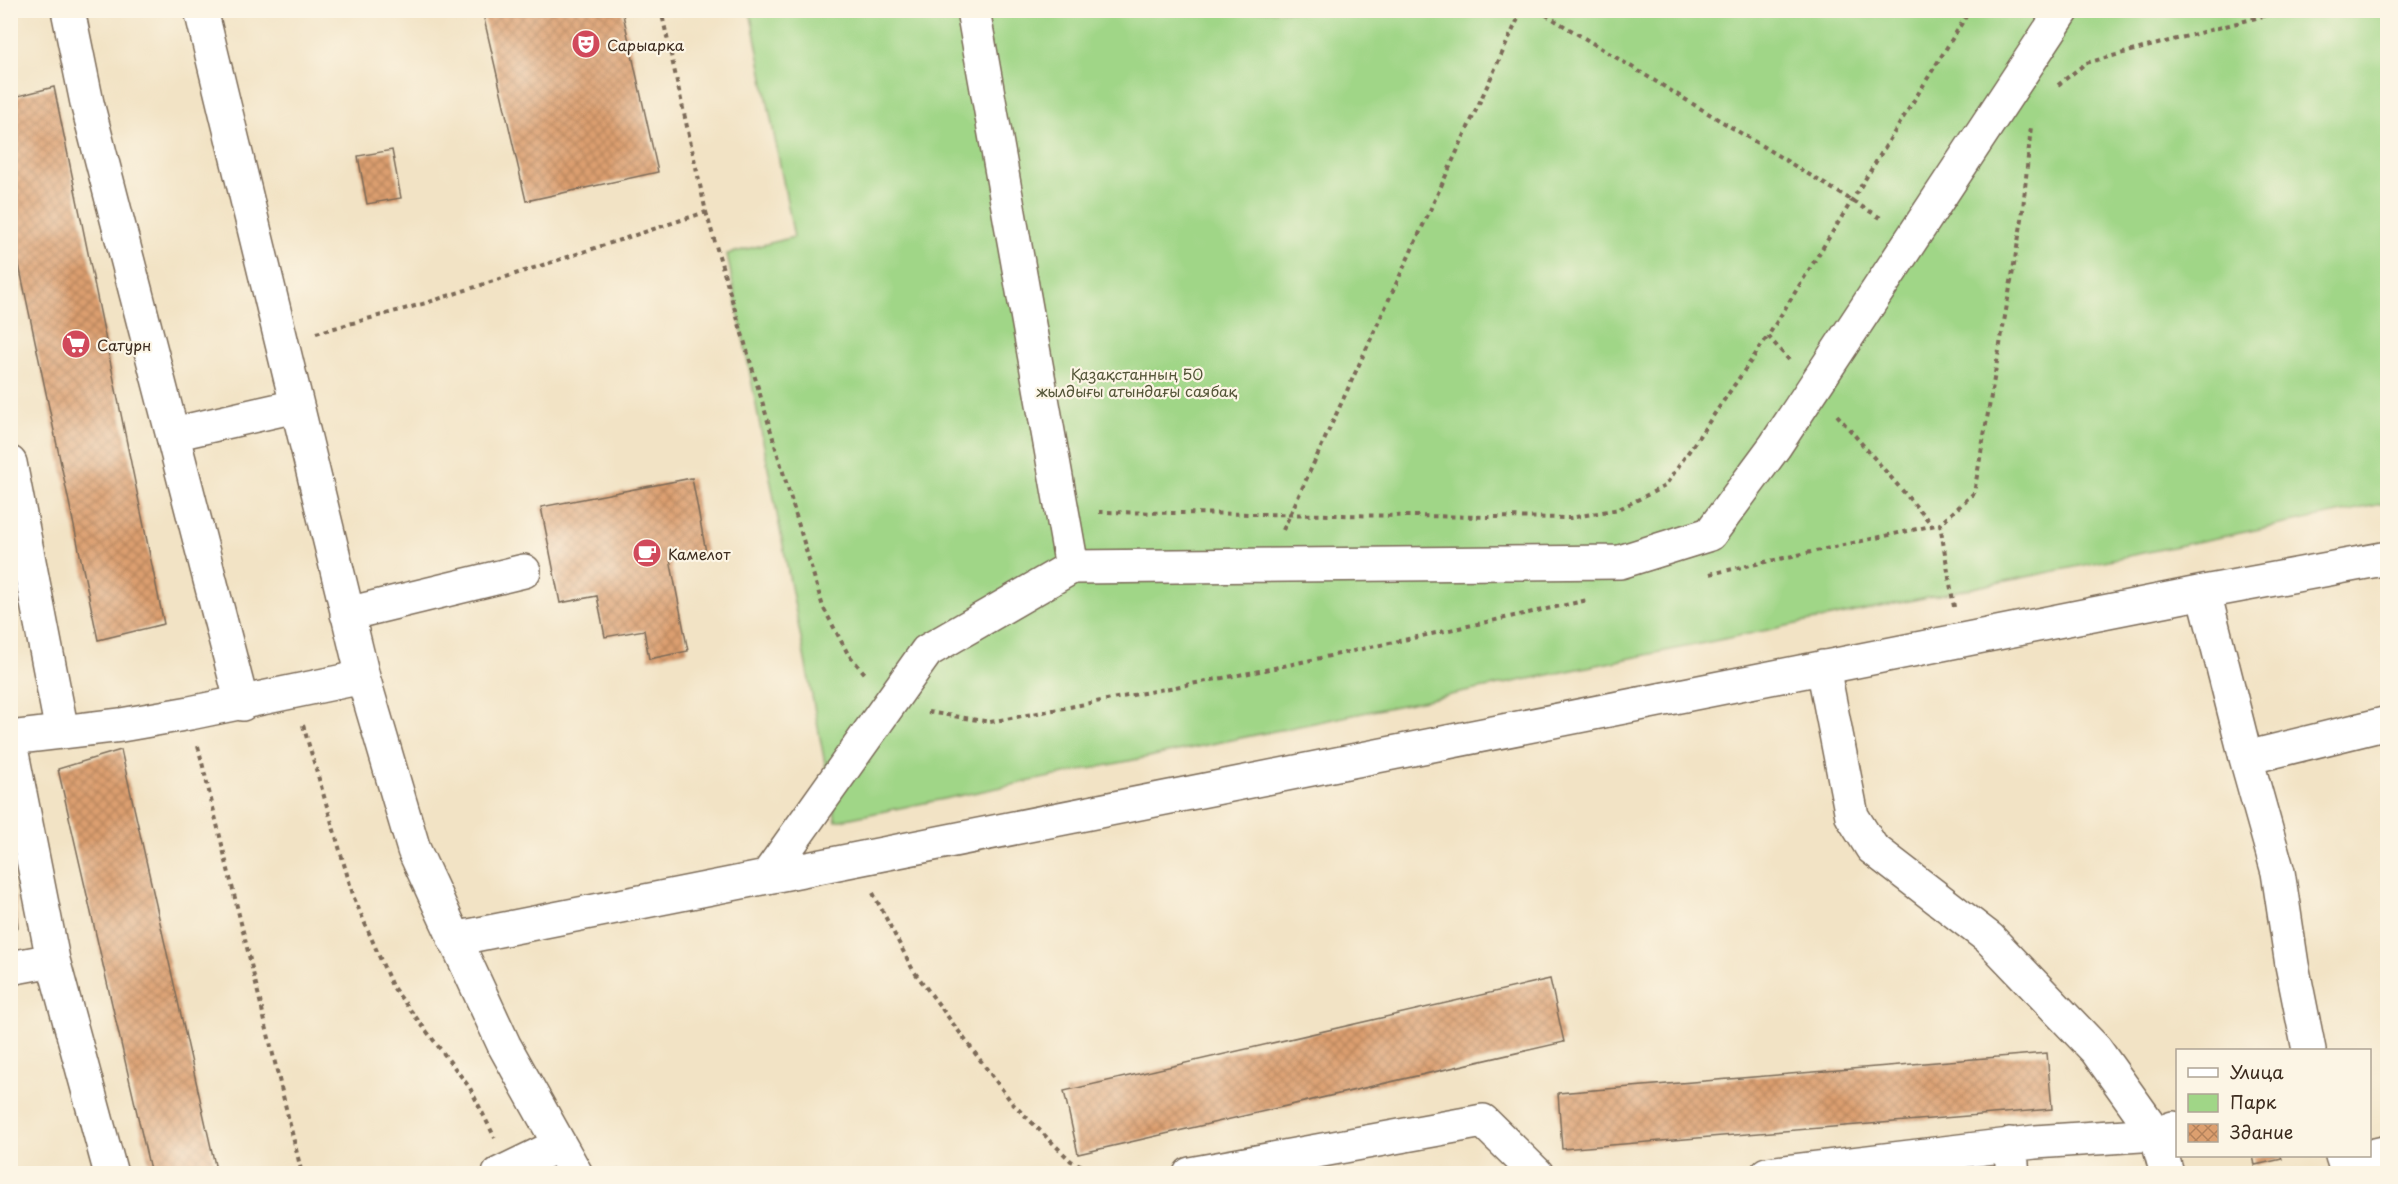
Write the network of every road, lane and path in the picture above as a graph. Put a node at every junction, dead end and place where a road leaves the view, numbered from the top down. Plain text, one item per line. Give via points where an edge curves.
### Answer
1 (68, 10) edge
2 (201, 10) edge
3 (661, 10) edge
4 (974, 10) edge
5 (1522, 10) edge
6 (1538, 10) edge
7 (2063, 10) edge
8 (2286, 10) edge
9 (2049, 92) dead end
10 (2035, 118) dead end
11 (706, 212) junction
12 (1913, 238) junction
13 (1768, 336) dead end
14 (281, 343) junction
15 (296, 406) junction
16 (173, 434) junction
17 (10, 464) edge
18 (1062, 512) junction
19 (1290, 515) junction
20 (1940, 524) junction
21 (2388, 558) edge
22 (1266, 565) junction
23 (1072, 567) junction
24 (524, 571) dead end
25 (1698, 576) dead end
26 (2204, 592) junction
27 (1593, 599) dead end
28 (347, 614) junction
29 (1960, 640) junction
30 (1823, 667) junction
31 (363, 677) junction
32 (294, 692) junction
33 (891, 702) junction
34 (242, 704) junction
35 (190, 713) junction
36 (2388, 723) edge
37 (62, 732) junction
38 (10, 738) edge
39 (10, 743) edge
40 (2246, 758) junction
41 (859, 858) junction
42 (767, 876) junction
43 (454, 939) junction
44 (53, 960) junction
45 (10, 968) edge
46 (2309, 1049) edge
47 (2167, 1130) edge
48 (560, 1145) junction
49 (2388, 1152) edge
50 (2371, 1156) edge
51 (2343, 1157) edge
52 (2366, 1157) edge
53 (2011, 1159) edge
54 (505, 1171) edge
55 (111, 1173) edge
56 (302, 1173) edge
57 (576, 1173) edge
58 (1101, 1173) edge
59 (1190, 1173) edge
60 (1537, 1173) edge
61 (1767, 1173) edge
62 (2167, 1173) edge

1 - 16 street via 87,103
2 - 14 street
3 - 11 path
4 - 18 street
5 - 19 path
6 - 12 path
7 - 12 street
8 - 9 path via 2086,63
10 - 20 path via 2022,219 1974,493
11 - 14 path via 426,303
11 - 33 path via 823,606 848,654
12 - 22 street via 1775,446 1710,534 1620,562
13 - 19 path via 1665,486 1619,509 1570,518
14 - 15 street
15 - 16 street
15 - 28 street
16 - 34 street
17 - 37 street
18 - 19 path
18 - 23 street
19 - 22 path
20 - 25 path
20 - 29 path
21 - 26 street
22 - 23 street
23 - 33 street via 927,651
24 - 28 street
26 - 29 street
26 - 40 street
27 - 33 path via 1264,670 990,722 940,716
28 - 31 street
29 - 30 street
30 - 41 street
30 - 47 street via 1852,816 1872,848 1989,938
31 - 32 street
31 - 43 street via 414,850
32 - 34 street
32 - 54 path via 364,926 393,986 470,1088
33 - 42 street
34 - 35 street
35 - 37 street
35 - 56 path
36 - 40 street
37 - 38 street
39 - 44 street
40 - 46 street via 2278,872
41 - 42 street
41 - 58 path via 913,970 1013,1104 1071,1161
42 - 43 street
43 - 48 street via 504,1045
44 - 45 street
44 - 55 street
47 - 53 street
47 - 62 street
48 - 54 street
48 - 57 street
49 - 50 street
51 - 52 street via 2344,1162
53 - 61 street
59 - 60 street via 1483,1121

